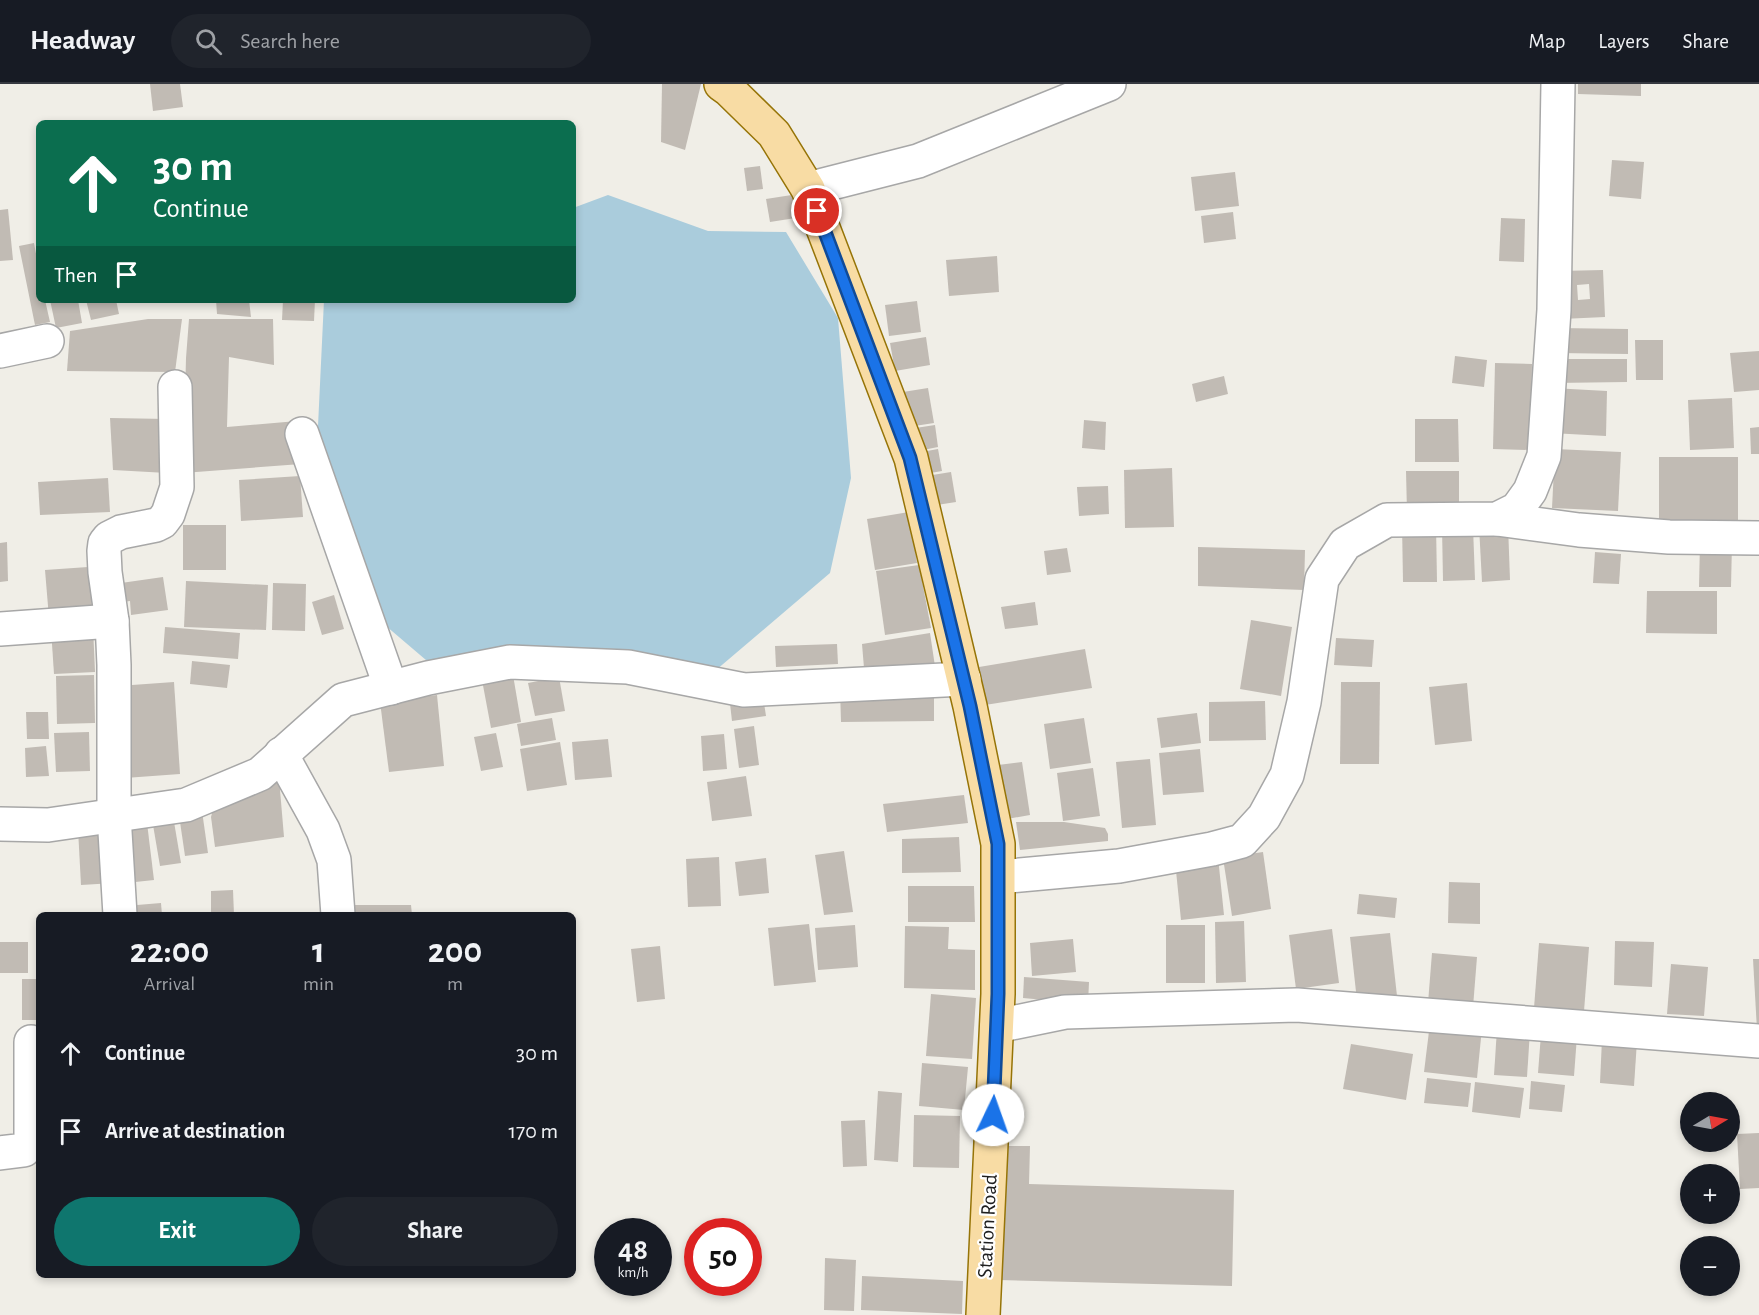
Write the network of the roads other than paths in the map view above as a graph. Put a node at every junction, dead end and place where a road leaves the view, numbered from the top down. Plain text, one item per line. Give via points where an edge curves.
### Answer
1 (721, 84) edge
2 (1109, 84) edge
3 (1558, 84) edge
4 (808, 189) junction
5 (47, 341) dead end
6 (0, 351) edge
7 (175, 387) dead end
8 (302, 434) dead end
9 (1497, 519) junction
10 (1759, 538) edge
11 (112, 621) junction
12 (0, 629) edge
13 (964, 679) junction
14 (391, 688) junction
15 (281, 754) junction
16 (114, 815) junction
17 (0, 824) edge
18 (999, 877) junction
19 (120, 912) edge
20 (338, 912) edge
21 (998, 1010) junction
22 (1759, 1041) edge
23 (31, 1042) dead end
24 (0, 1153) edge
25 (983, 1315) edge

1 - 4 main road, Station Road via 774,134
2 - 4 street via 918,161
3 - 9 street via 1554,310 1544,456 1530,491 1517,509
4 - 13 main road, Station Road via 910,458
5 - 6 street
7 - 11 street via 177,487 162,522 121,531 105,543
8 - 14 street
9 - 10 street via 1657,536
9 - 18 street via 1387,520 1345,543 1322,579 1304,702 1287,775 1264,817 1242,841 1119,866
11 - 12 street
11 - 16 street
13 - 14 street via 744,690 628,667 510,662
13 - 18 main road, Station Road via 998,844
14 - 15 street via 343,700
15 - 16 street via 260,774 186,805
15 - 20 street via 327,840 334,860
16 - 17 street via 48,825
16 - 19 street
18 - 21 main road, Station Road
21 - 22 street via 1065,1012 1297,1005
21 - 25 main road, Station Road
23 - 24 street via 31,1142 24,1150

